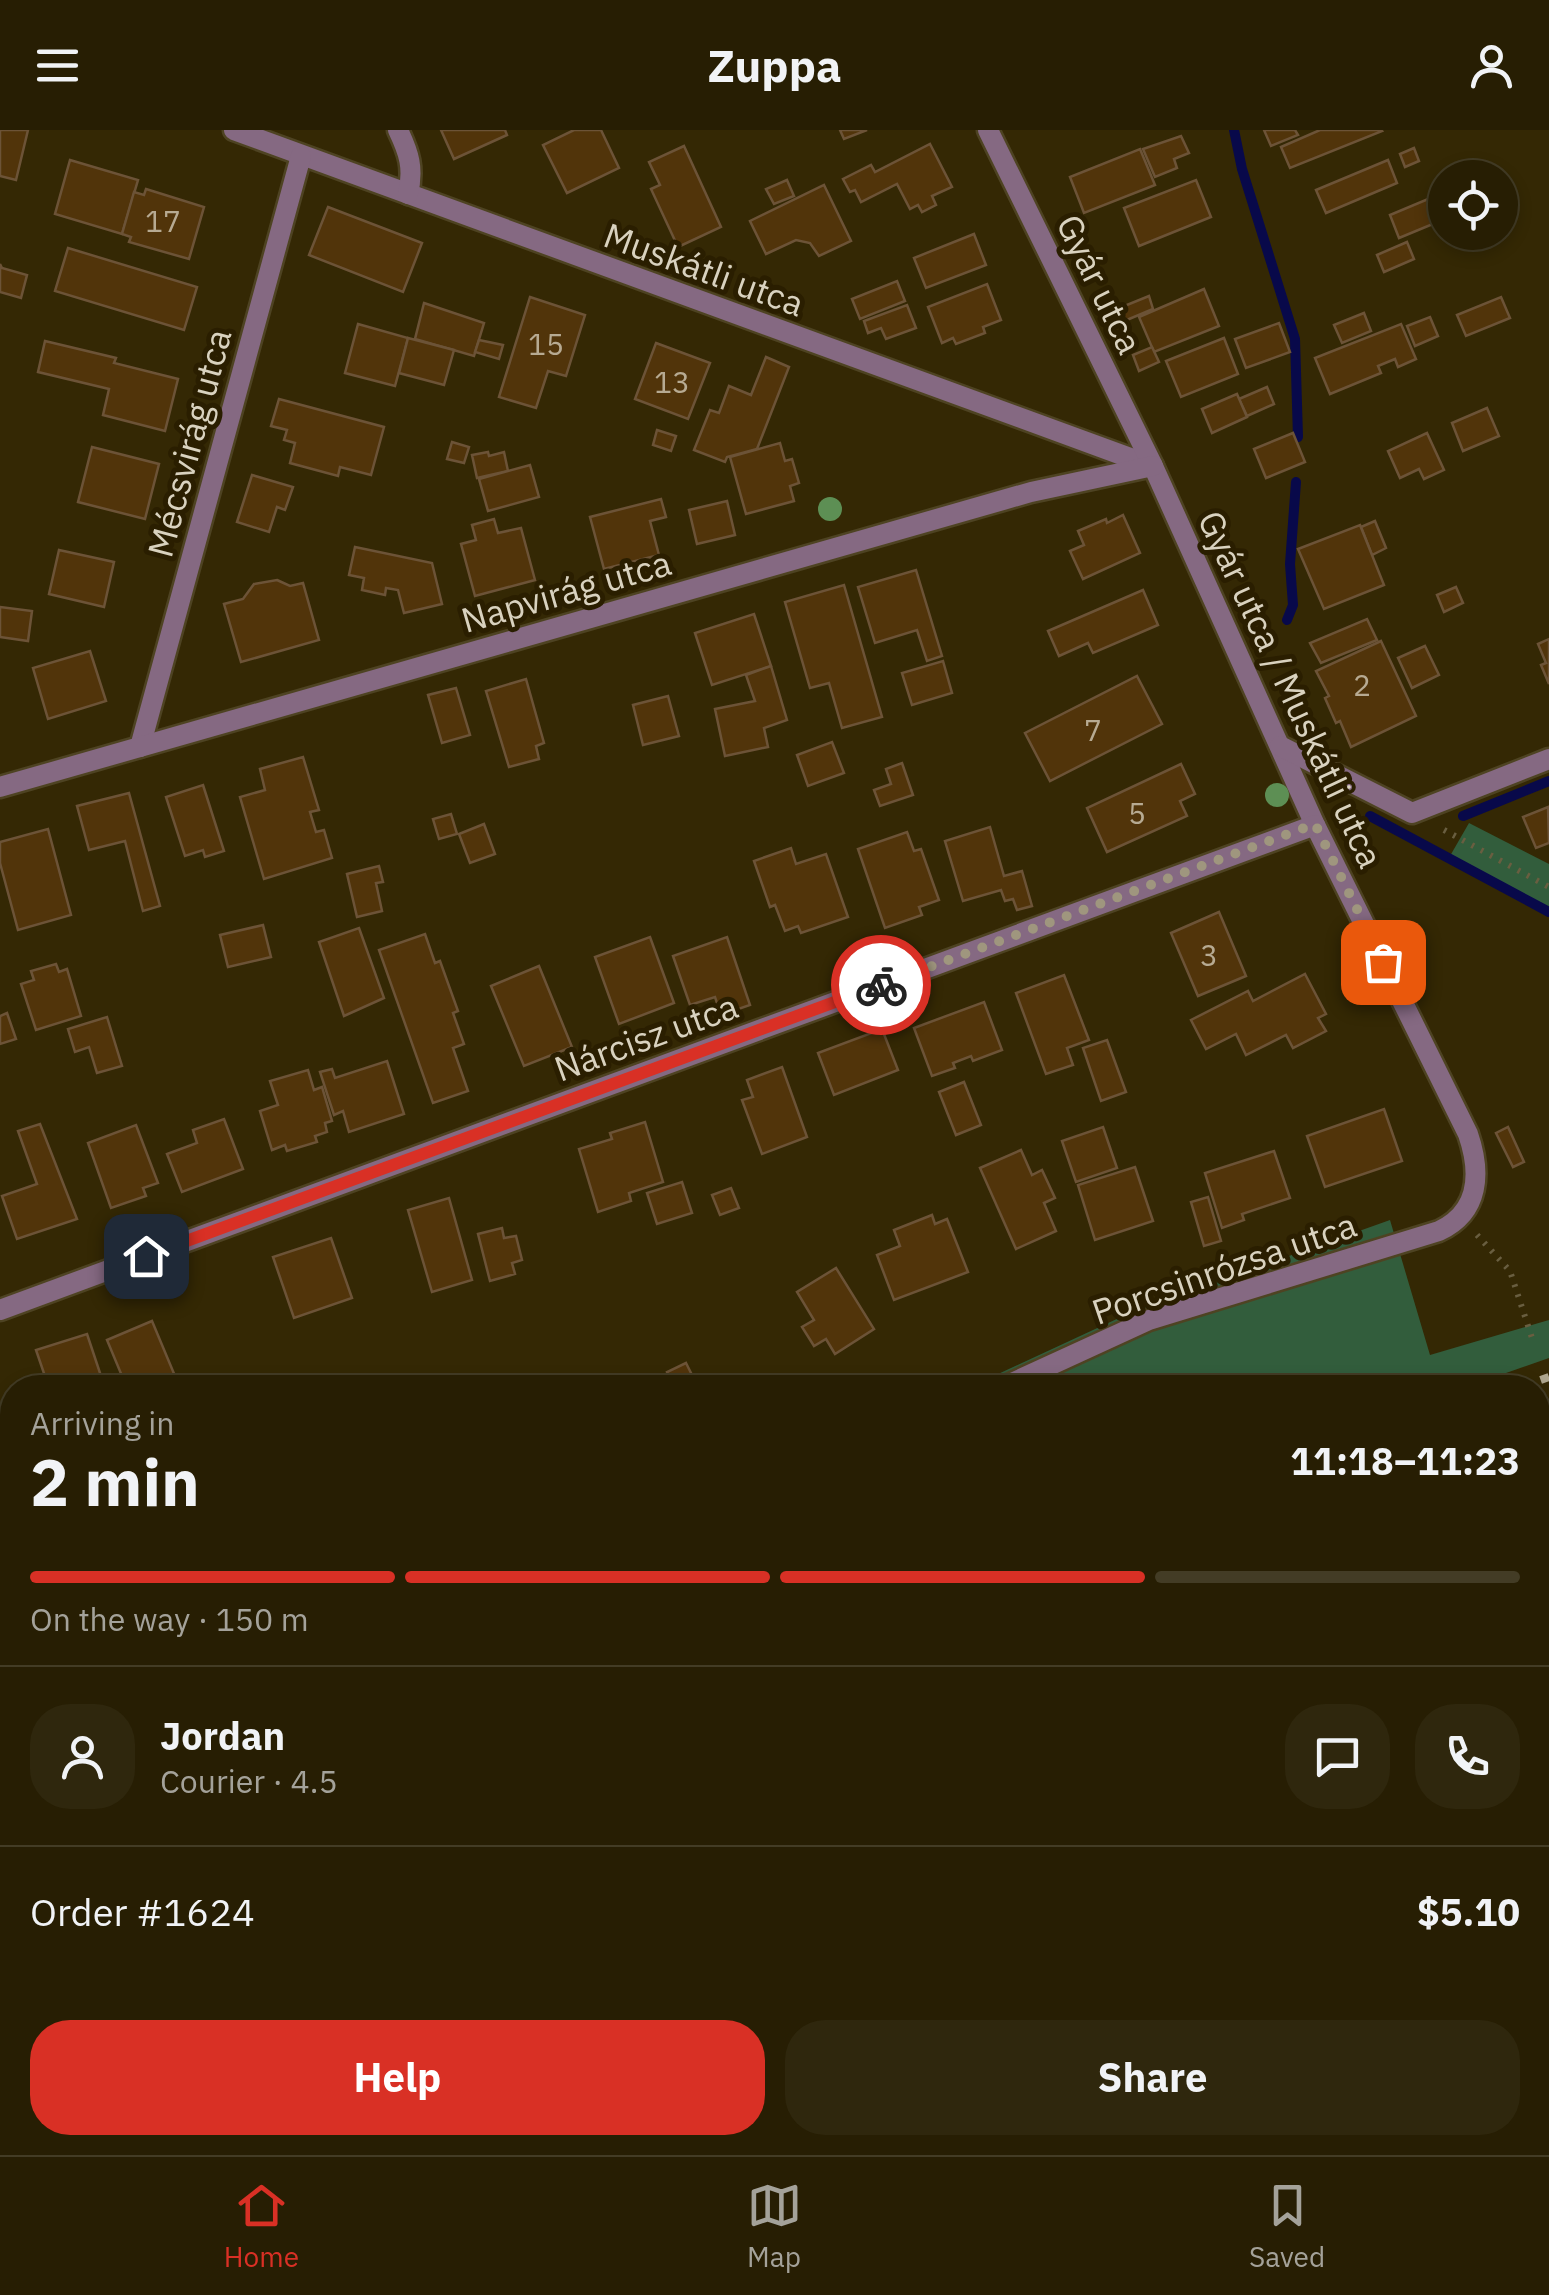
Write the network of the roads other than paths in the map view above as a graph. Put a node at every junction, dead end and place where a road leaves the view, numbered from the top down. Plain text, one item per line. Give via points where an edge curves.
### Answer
1 (234, 130) edge
2 (398, 130) edge
3 (988, 130) edge
4 (301, 156) junction
5 (408, 194) junction
6 (1153, 466) junction
7 (1280, 746) junction
8 (140, 747) junction
9 (1549, 760) edge
10 (0, 787) edge
11 (1315, 824) junction
12 (1466, 1211) joint
13 (0, 1310) edge
14 (1029, 1375) edge

1 - 4 street, Muskátli utca
2 - 5 street via 410,154
3 - 6 street, Gyár utca
4 - 5 street, Muskátli utca
4 - 8 street, Mécsvirág utca
5 - 6 street, Muskátli utca
6 - 7 street, Gyár utca / Muskátli utca
6 - 8 street, Napvirág utca via 1031,492
7 - 9 street via 1412,812
7 - 11 street, Gyár utca / Muskátli utca
8 - 10 street, Napvirág utca
11 - 12 street, Gyár utca / Muskátli utca via 1468,1134 1477,1178
11 - 13 street, Nárcisz utca
12 - 14 street, Porcsinrózsa utca via 1439,1231 1149,1320

